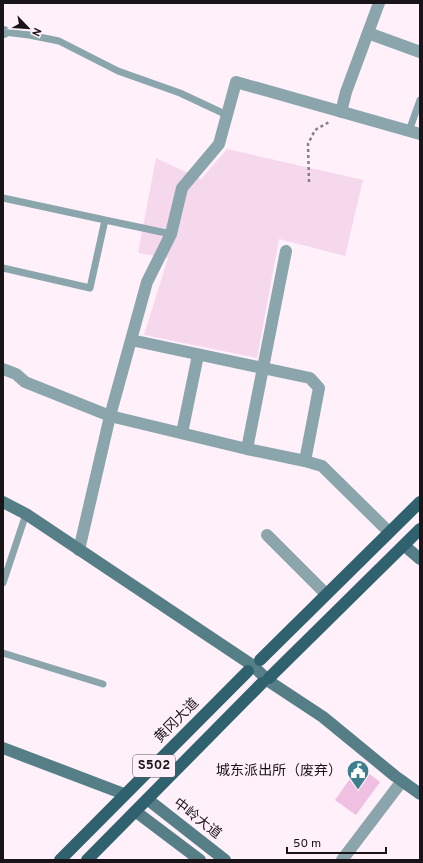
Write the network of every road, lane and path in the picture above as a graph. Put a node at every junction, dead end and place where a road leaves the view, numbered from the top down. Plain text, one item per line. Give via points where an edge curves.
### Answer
1 (379, 3) edge
2 (4, 32) edge
3 (368, 33) junction
4 (420, 52) edge
5 (420, 100) edge
6 (341, 112) junction
7 (227, 115) junction
8 (414, 133) edge
9 (309, 182) dead end
10 (3, 198) edge
11 (105, 220) junction
12 (171, 234) junction
13 (286, 251) dead end
14 (3, 268) edge
15 (131, 340) junction
16 (198, 355) junction
17 (263, 368) junction
18 (3, 369) edge
19 (110, 416) junction
20 (182, 433) junction
21 (247, 449) junction
22 (305, 461) junction
23 (3, 502) edge
24 (420, 502) edge
25 (26, 514) junction
26 (420, 529) edge
27 (387, 530) dead end
28 (267, 535) dead end
29 (406, 547) dead end
30 (79, 550) junction
31 (420, 559) edge
32 (4, 578) edge
33 (324, 592) dead end
34 (3, 653) edge
35 (253, 665) junction
36 (103, 684) dead end
37 (3, 748) edge
38 (402, 781) junction
39 (124, 794) dead end
40 (420, 794) edge
41 (151, 802) dead end
42 (139, 814) dead end
43 (60, 860) edge
44 (87, 860) edge
45 (200, 860) edge
46 (225, 860) edge
47 (342, 860) edge

1 - 3 street
2 - 7 lane via 29,34 59,41 118,71 180,93
3 - 4 street
3 - 6 street
5 - 8 lane
6 - 7 street via 236,82
6 - 8 street
6 - 9 path via 328,124 315,130 308,144
7 - 12 street via 219,144 182,188
10 - 11 lane
11 - 12 lane
11 - 14 lane via 90,288
12 - 15 street via 147,282
13 - 17 street
15 - 16 street
15 - 19 street
16 - 17 street
16 - 20 street
17 - 21 street
17 - 22 street via 310,378 319,388
18 - 19 street via 16,374 25,382
19 - 20 street
19 - 30 street
20 - 21 street
21 - 22 street
22 - 27 street via 322,466
23 - 25 street
24 - 35 main road, 黄冈大道 / S502
25 - 30 street
25 - 32 lane
26 - 44 main road, S502 via 265,680
28 - 33 street
29 - 31 street
30 - 35 street
34 - 36 lane
35 - 38 street via 270,682 322,717
35 - 43 main road, 黄冈大道 / S502
37 - 39 street
38 - 40 street
38 - 47 street
41 - 46 street, 中岭大道
42 - 45 street

